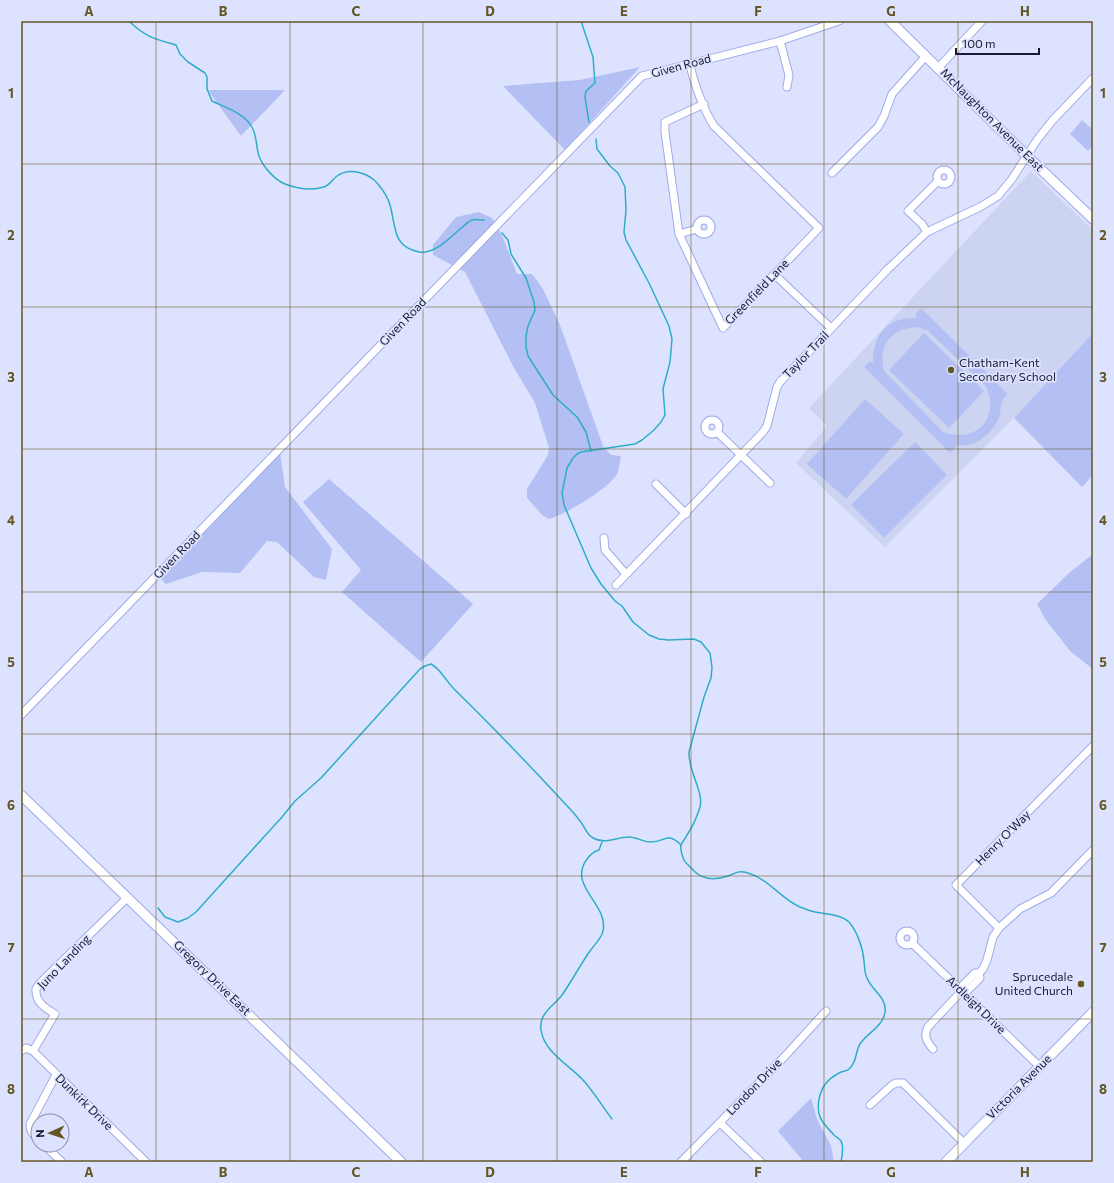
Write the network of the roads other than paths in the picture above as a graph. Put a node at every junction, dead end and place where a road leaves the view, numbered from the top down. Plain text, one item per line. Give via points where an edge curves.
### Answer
1 (839, 21) edge
2 (890, 21) edge
3 (982, 21) edge
4 (780, 41) junction
5 (926, 56) junction
6 (690, 64) junction
7 (939, 67) junction
8 (1093, 78) edge
9 (787, 87) dead end
10 (704, 104) junction
11 (1027, 156) junction
12 (832, 173) dead end
13 (938, 181) dead end
14 (1093, 219) edge
15 (697, 229) dead end
16 (927, 232) junction
17 (679, 234) junction
18 (775, 275) junction
19 (831, 328) junction
20 (717, 432) dead end
21 (741, 456) junction
22 (770, 483) dead end
23 (656, 484) dead end
24 (686, 514) junction
25 (604, 538) dead end
26 (626, 574) junction
27 (616, 585) dead end
28 (21, 715) edge
29 (1093, 746) edge
30 (21, 795) edge
31 (1093, 850) edge
32 (128, 897) junction
33 (999, 928) junction
34 (912, 943) dead end
35 (961, 991) junction
36 (826, 1011) dead end
37 (1093, 1012) edge
38 (933, 1049) dead end
39 (21, 1051) edge
40 (33, 1051) junction
41 (1040, 1066) junction
42 (56, 1074) junction
43 (870, 1105) dead end
44 (36, 1113) edge
45 (720, 1122) junction
46 (964, 1143) junction
47 (52, 1153) edge
48 (62, 1162) edge
49 (146, 1162) edge
50 (401, 1162) edge
51 (681, 1162) edge
52 (761, 1162) edge
53 (946, 1162) edge

1 - 4 street, Given Road
2 - 5 street, McNaughton Avenue East
3 - 7 street
4 - 6 street, Given Road
4 - 9 street via 789,75
5 - 7 street, McNaughton Avenue East
5 - 12 street via 892,94 878,127
6 - 10 street, Greenfield Lane
6 - 28 street, Given Road via 642,76
7 - 11 street, McNaughton Avenue East
8 - 11 street, Taylor Trail via 1052,121
10 - 17 street, Greenfield Lane via 665,122
10 - 18 street, Greenfield Lane via 714,126 819,228
11 - 14 street, McNaughton Avenue East
11 - 16 street, Taylor Trail via 998,196
13 - 16 street via 908,211
15 - 17 street
16 - 19 street, Taylor Trail
17 - 18 street, Greenfield Lane via 723,328
18 - 19 street
19 - 21 street, Taylor Trail via 780,382 767,426
20 - 21 street
21 - 22 street
21 - 24 street, Taylor Trail
23 - 24 street
24 - 26 street, Taylor Trail
25 - 26 street via 604,550
26 - 27 street, Taylor Trail
29 - 33 street, Henry O'Way via 956,886
30 - 32 street, Gregory Drive East
31 - 33 street via 1051,893 1020,909
32 - 40 street, Juno Landing via 39,984 36,989 37,1000 55,1014
32 - 50 street, Gregory Drive East
33 - 35 street via 993,937 985,965 963,985
34 - 35 street, Ardleigh Drive
35 - 38 street via 926,1031 925,1037
35 - 41 street, Ardleigh Drive
36 - 45 street, London Drive
37 - 41 street, Victoria Avenue
39 - 40 street via 26,1048
40 - 42 street, Dunkirk Drive
41 - 46 street, Victoria Avenue
42 - 44 street
42 - 49 street, Dunkirk Drive
43 - 46 street via 892,1085 903,1083
45 - 51 street, London Drive
45 - 52 street
46 - 53 street, Victoria Avenue
47 - 48 street

